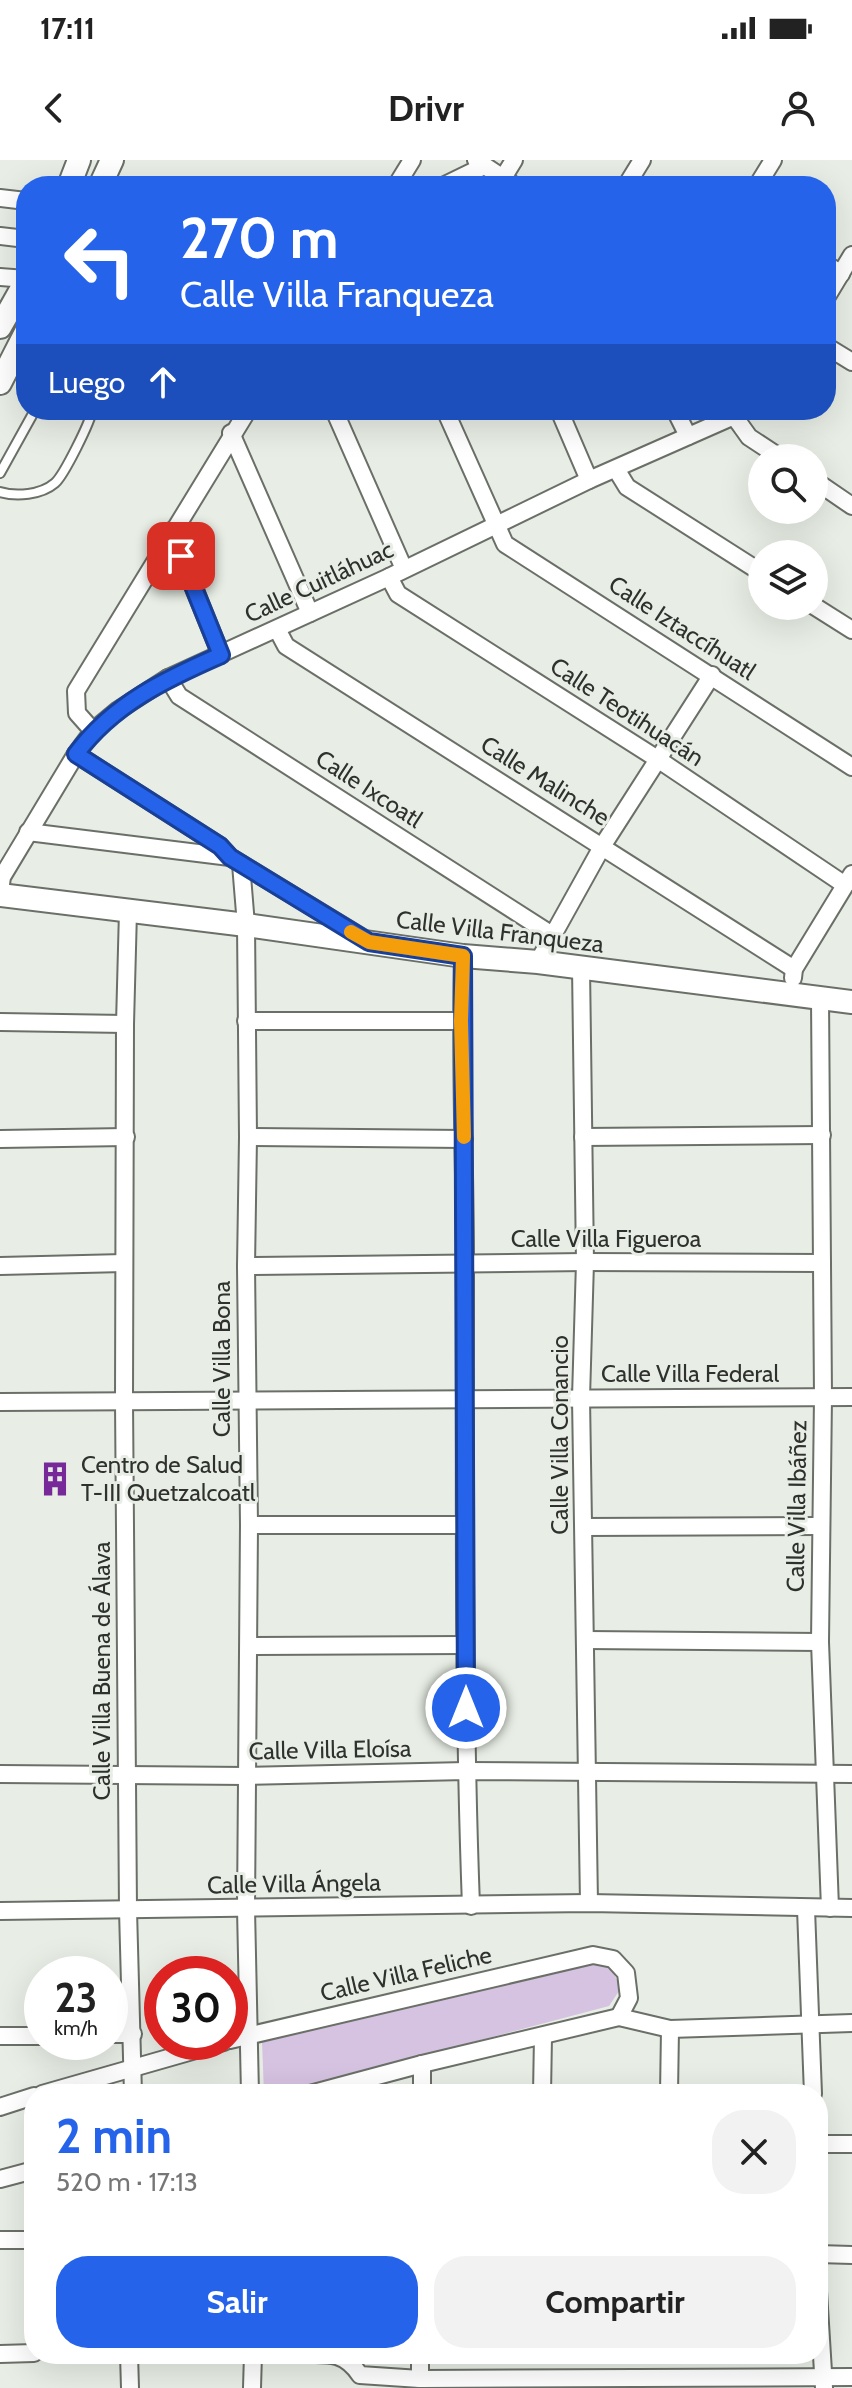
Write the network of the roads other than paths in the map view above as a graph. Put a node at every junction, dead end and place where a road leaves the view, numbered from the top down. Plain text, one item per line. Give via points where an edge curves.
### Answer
1 (480, 163) edge
2 (459, 176) edge
3 (500, 176) edge
4 (852, 255) edge
5 (836, 271) edge
6 (841, 274) junction
7 (836, 282) edge
8 (16, 297) edge
9 (2, 321) edge
10 (16, 352) edge
11 (0, 383) edge
12 (29, 420) edge
13 (90, 420) edge
14 (241, 420) edge
15 (338, 420) edge
16 (449, 420) edge
17 (563, 420) edge
18 (680, 420) edge
19 (723, 420) edge
20 (741, 420) edge
21 (231, 433) junction
22 (688, 436) junction
23 (760, 444) edge
24 (616, 469) junction
25 (0, 473) edge
26 (589, 480) junction
27 (828, 490) edge
28 (0, 492) edge
29 (852, 506) edge
30 (494, 525) junction
31 (171, 531) junction
32 (748, 564) edge
33 (396, 573) junction
34 (310, 613) junction
35 (828, 615) edge
36 (277, 629) junction
37 (852, 630) edge
38 (221, 655) junction
39 (712, 675) junction
40 (168, 678) junction
41 (93, 731) junction
42 (76, 754) junction
43 (659, 760) junction
44 (852, 767) edge
45 (28, 832) junction
46 (603, 845) junction
47 (235, 861) junction
48 (848, 880) edge
49 (0, 893) edge
50 (128, 911) junction
51 (246, 925) junction
52 (552, 935) junction
53 (369, 942) junction
54 (463, 956) junction
55 (538, 962) junction
56 (581, 967) junction
57 (794, 969) junction
58 (792, 995) junction
59 (820, 998) junction
60 (852, 1002) edge
61 (246, 1021) junction
62 (461, 1021) junction
63 (0, 1022) edge
64 (125, 1024) junction
65 (822, 1135) junction
66 (126, 1137) junction
67 (248, 1137) junction
68 (583, 1137) junction
69 (0, 1139) edge
70 (464, 1139) junction
71 (585, 1262) junction
72 (124, 1263) junction
73 (465, 1263) junction
74 (822, 1263) junction
75 (0, 1266) edge
76 (246, 1266) junction
77 (823, 1397) junction
78 (852, 1397) edge
79 (464, 1398) junction
80 (581, 1398) junction
81 (245, 1400) junction
82 (124, 1401) junction
83 (0, 1402) edge
84 (249, 1525) junction
85 (463, 1525) junction
86 (820, 1526) junction
87 (584, 1527) junction
88 (586, 1640) junction
89 (820, 1642) junction
90 (465, 1645) junction
91 (249, 1646) junction
92 (466, 1771) junction
93 (587, 1772) junction
94 (0, 1774) edge
95 (827, 1774) junction
96 (852, 1774) edge
97 (127, 1775) junction
98 (247, 1776) junction
99 (589, 1903) junction
100 (471, 1906) junction
101 (830, 1908) junction
102 (852, 1908) edge
103 (246, 1909) junction
104 (806, 1909) junction
105 (128, 1910) junction
106 (0, 1911) edge
107 (619, 2017) junction
108 (811, 2022) junction
109 (852, 2023) edge
110 (670, 2029) junction
111 (128, 2034) edge
112 (133, 2034) junction
113 (249, 2035) junction
114 (0, 2036) edge
115 (24, 2036) edge
116 (543, 2036) junction
117 (156, 2060) edge
118 (422, 2064) junction
119 (134, 2066) junction
120 (75, 2084) edge
121 (133, 2084) edge
122 (250, 2084) edge
123 (347, 2084) edge
124 (422, 2084) edge
125 (542, 2084) edge
126 (669, 2084) edge
127 (813, 2084) edge
128 (24, 2099) edge
129 (0, 2107) edge
130 (828, 2144) edge
131 (852, 2144) edge
132 (24, 2173) edge
133 (0, 2179) edge
134 (0, 2240) edge
135 (24, 2240) edge
136 (828, 2254) edge
137 (852, 2255) edge
138 (24, 2353) edge
139 (0, 2354) edge
140 (129, 2364) edge
141 (253, 2364) edge
142 (353, 2364) edge
143 (420, 2364) edge
144 (852, 2377) edge
145 (420, 2379) junction
146 (824, 2382) edge
147 (130, 2388) edge
148 (252, 2388) edge

1 - 2 street
1 - 3 street
4 - 6 street
5 - 6 street
6 - 7 street
8 - 9 street
10 - 11 street
12 - 25 lane
13 - 28 lane via 55,483 34,493
14 - 21 street
15 - 33 street, Calle Teotihuacán
16 - 30 street, Calle Iztaccíhuatl
17 - 26 street
18 - 22 street
19 - 22 street, Calle Cuitláhuac
20 - 23 street via 749,437
21 - 31 street
21 - 34 street
22 - 24 street, Calle Cuitláhuac
24 - 26 street, Calle Cuitláhuac
24 - 32 street via 627,487
26 - 30 street, Calle Cuitláhuac
27 - 29 street
30 - 33 street, Calle Cuitláhuac
30 - 39 street, Calle Iztaccíhuatl via 505,544
31 - 38 street
31 - 41 street via 76,691 77,713
33 - 34 street, Calle Cuitláhuac
33 - 43 street, Calle Teotihuacán via 398,594
34 - 36 street, Calle Cuitláhuac
35 - 37 street
36 - 38 street, Calle Cuitláhuac
36 - 46 street, Calle Malinche via 286,646
38 - 40 street, Calle Cuitláhuac
39 - 43 street
39 - 44 street, Calle Iztaccíhuatl
40 - 41 street, Calle Cuitláhuac
40 - 52 street, Calle Ixcoatl via 179,696
41 - 42 street, Calle Cuitláhuac
42 - 45 street, Calle Cuitláhuac
42 - 47 street via 220,846
43 - 46 street
43 - 48 street, Calle Teotihuacán
45 - 47 street
45 - 49 street, Calle Cuitláhuac via 2,877
46 - 52 street
46 - 57 street, Calle Malinche
47 - 51 street, Calle Villa Bona
47 - 53 street
48 - 57 street
49 - 50 street, Calle Villa Franqueza
50 - 51 street, Calle Villa Franqueza
50 - 64 street, Calle Villa Buena de Álava
51 - 53 street, Calle Villa Franqueza
51 - 61 street, Calle Villa Bona
52 - 55 street
53 - 54 street, Calle Villa Franqueza
54 - 55 street, Calle Villa Franqueza
54 - 62 street
55 - 56 street, Calle Villa Franqueza
56 - 58 street, Calle Villa Franqueza
56 - 68 street, Calle Villa Conancio
57 - 58 street
58 - 59 street, Calle Villa Franqueza
59 - 60 street, Calle Villa Franqueza
59 - 65 street, Calle Villa Ibáñez
61 - 62 street
61 - 67 street, Calle Villa Bona
62 - 70 street
63 - 64 street
64 - 66 street, Calle Villa Buena de Álava
65 - 68 street
65 - 74 street, Calle Villa Ibáñez
66 - 69 street
66 - 72 street, Calle Villa Buena de Álava
67 - 70 street
67 - 76 street, Calle Villa Bona
68 - 71 street, Calle Villa Conancio
70 - 73 street
71 - 73 street, Calle Villa Figueroa
71 - 74 street, Calle Villa Figueroa
71 - 80 street, Calle Villa Conancio
72 - 75 street
72 - 82 street, Calle Villa Buena de Álava
73 - 76 street, Calle Villa Figueroa
73 - 79 street
74 - 77 street, Calle Villa Ibáñez
76 - 81 street, Calle Villa Bona
77 - 78 street, Calle Villa Federal
77 - 80 street, Calle Villa Federal
77 - 86 street, Calle Villa Ibáñez
79 - 80 street, Calle Villa Federal
79 - 81 street, Calle Villa Federal
79 - 85 street
80 - 87 street, Calle Villa Conancio
81 - 82 street, Calle Villa Federal
81 - 84 street, Calle Villa Bona
82 - 83 street, Calle Villa Federal
82 - 97 street, Calle Villa Buena de Álava
84 - 85 street
84 - 91 street, Calle Villa Bona
85 - 90 street
86 - 87 street
86 - 89 street, Calle Villa Ibáñez
87 - 88 street, Calle Villa Conancio
88 - 89 street
88 - 93 street, Calle Villa Conancio
89 - 95 street, Calle Villa Ibáñez
90 - 91 street
90 - 92 street
91 - 98 street, Calle Villa Bona
92 - 93 street, Calle Villa Eloísa
92 - 98 street, Calle Villa Eloísa
92 - 100 street
93 - 95 street, Calle Villa Eloísa
93 - 99 street, Calle Villa Conancio
94 - 97 street, Calle Villa Eloísa
95 - 96 street, Calle Villa Eloísa
95 - 101 street, Calle Villa Ibáñez
97 - 98 street, Calle Villa Eloísa
97 - 105 street, Calle Villa Buena de Álava
98 - 103 street, Calle Villa Bona
99 - 100 street, Calle Villa Ángela
99 - 104 street
100 - 103 street, Calle Villa Ángela
101 - 102 street
101 - 104 street
103 - 105 street, Calle Villa Ángela
103 - 113 street, Calle Villa Bona
104 - 108 street
105 - 106 street, Calle Villa Ángela
105 - 112 street, Calle Villa Buena de Álava
107 - 110 street
107 - 113 street, Calle Villa Feliche via 629,1998 626,1973 613,1959 593,1955
107 - 116 street
108 - 109 street
108 - 110 street
108 - 127 street
110 - 126 street
111 - 112 street
112 - 119 street, Calle Villa Buena de Álava
113 - 122 street, Calle Villa Bona
114 - 115 street
116 - 118 street
116 - 125 street
117 - 119 street
118 - 123 street
118 - 124 street
119 - 120 street
119 - 121 street, Calle Villa Buena de Álava
128 - 129 street
130 - 131 street
132 - 133 street
134 - 135 street
136 - 137 street
138 - 139 street
140 - 147 street
141 - 148 street
142 - 145 street via 360,2375
143 - 145 street
144 - 146 street
145 - 146 street

